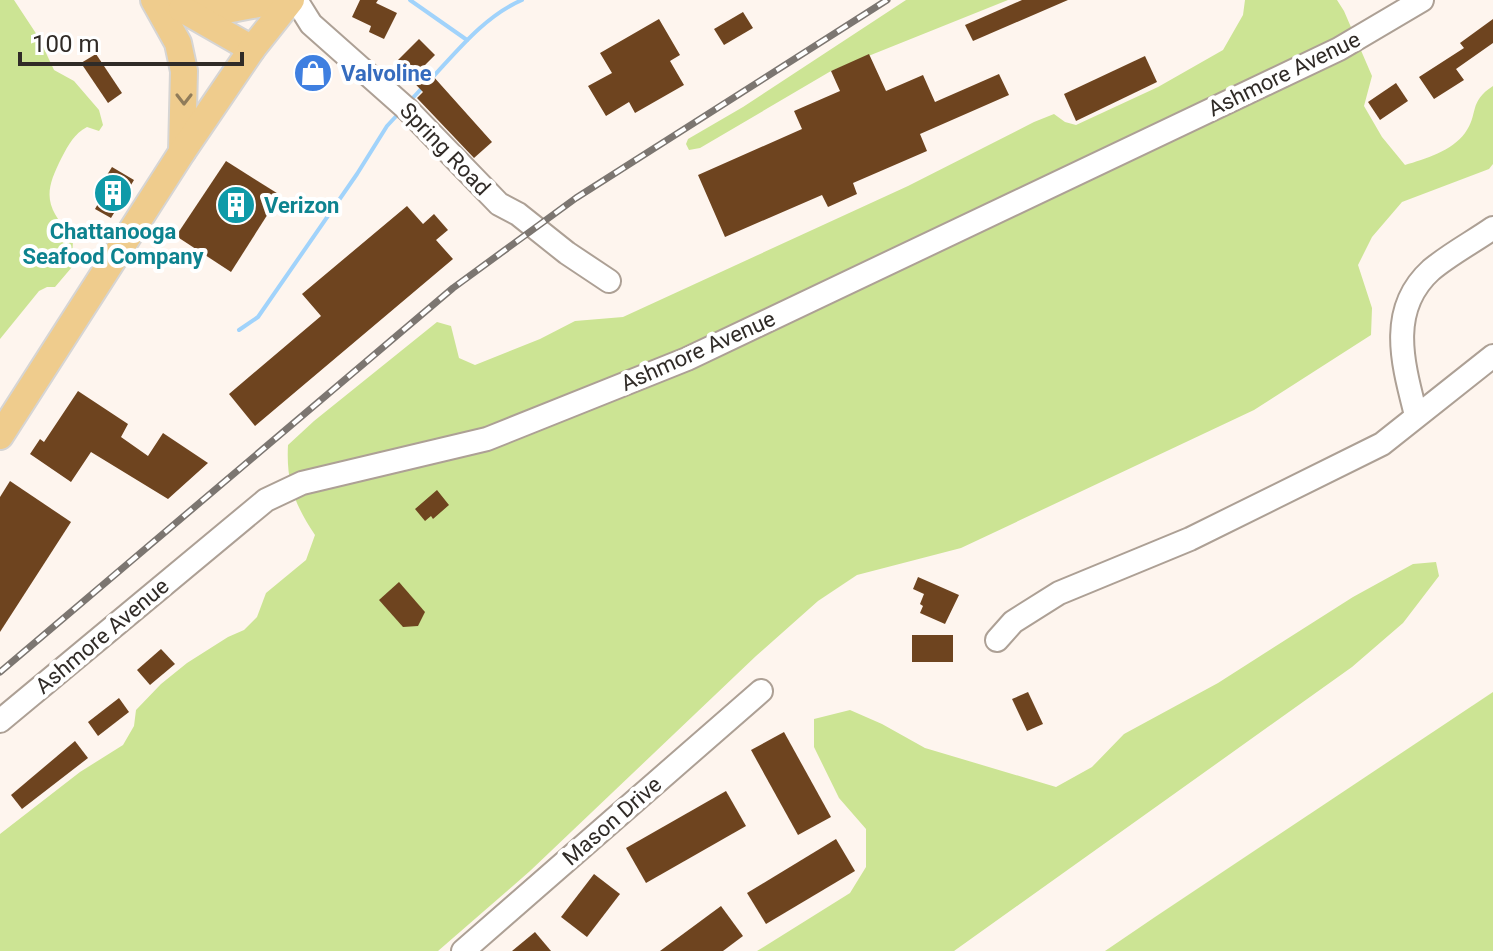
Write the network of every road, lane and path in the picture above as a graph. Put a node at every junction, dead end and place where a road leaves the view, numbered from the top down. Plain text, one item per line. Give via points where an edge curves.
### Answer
1 (154, 0) edge
2 (166, 0) edge
3 (181, 0) edge
4 (279, 0) edge
5 (294, 0) edge
6 (1422, 0) edge
7 (252, 49) junction
8 (182, 152) junction
9 (1493, 228) edge
10 (609, 281) dead end
11 (1493, 356) edge
12 (1416, 415) junction
13 (0, 436) edge
14 (997, 640) dead end
15 (761, 691) dead end
16 (0, 721) edge
17 (463, 951) edge

1 -> 8 main road via 178,43 184,71
2 - 7 main road
3 - 4 main road via 226,10
5 - 7 main road
5 - 10 street, Spring Road via 311,24 408,110 499,204
6 - 16 street, Ashmore Avenue via 1339,49 687,359 487,439 302,483 266,500
7 - 8 main road
8 - 13 main road
9 - 12 street via 1433,269 1402,315 1406,376
11 - 12 street
12 - 14 street via 1382,444 1190,539 1059,593 1013,622
15 - 17 street, Mason Drive

